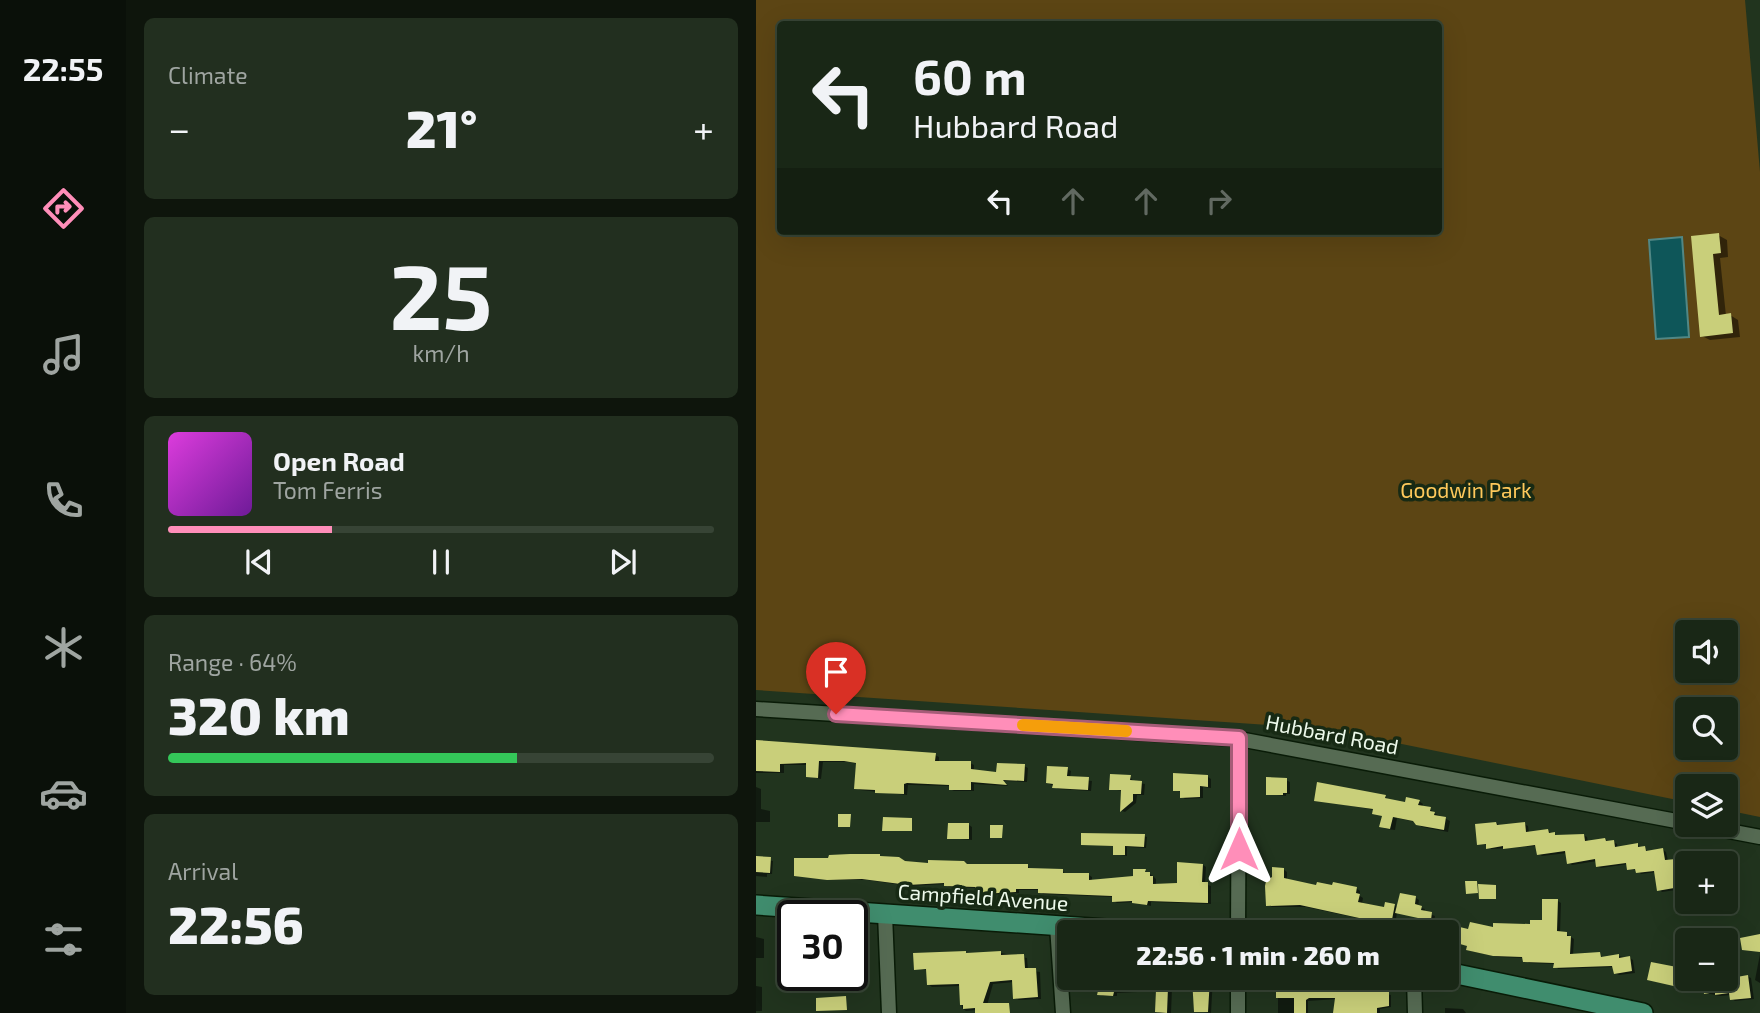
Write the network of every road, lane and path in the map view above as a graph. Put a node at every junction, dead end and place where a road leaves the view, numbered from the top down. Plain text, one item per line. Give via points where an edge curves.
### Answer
1 (756, 709) edge
2 (1239, 738) junction
3 (1675, 821) edge
4 (1738, 833) edge
5 (1760, 837) edge
6 (756, 905) edge
7 (885, 914) junction
8 (1238, 920) edge
9 (1057, 926) edge
10 (1459, 975) edge
11 (1061, 990) edge
12 (1238, 990) edge
13 (1414, 990) edge
14 (889, 1013) edge
15 (1063, 1013) edge
16 (1238, 1013) edge
17 (1415, 1013) edge
18 (1643, 1013) edge

1 - 2 street, Hubbard Road
2 - 3 street, Hubbard Road
2 - 8 street
4 - 5 street, Hubbard Road
6 - 7 street, Campfield Avenue
7 - 9 street, Campfield Avenue
7 - 14 street
10 - 18 street
11 - 15 street
12 - 16 street
13 - 17 street

